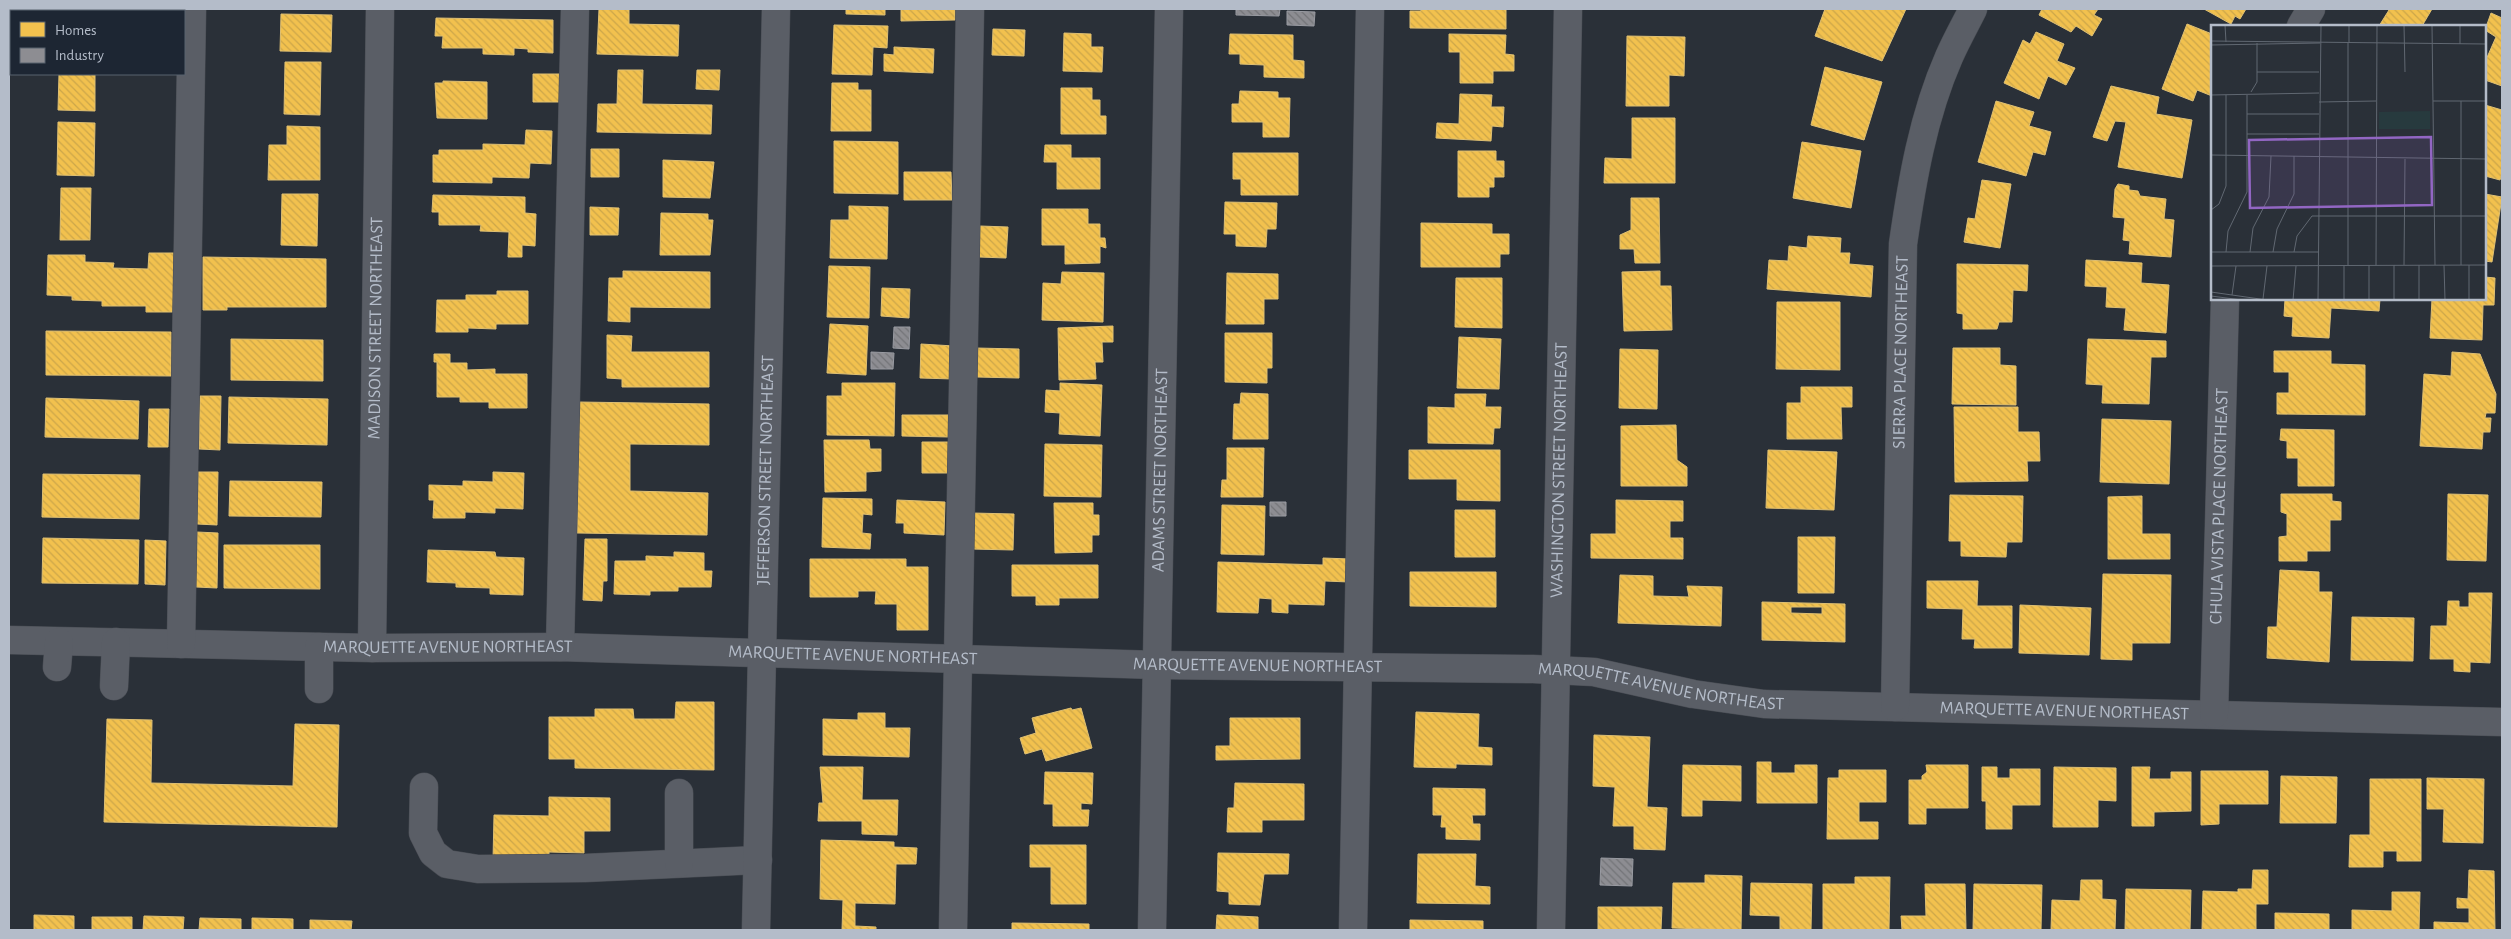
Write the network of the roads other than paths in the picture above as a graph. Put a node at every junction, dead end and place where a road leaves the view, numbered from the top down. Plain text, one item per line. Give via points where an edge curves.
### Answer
1 (192, 9) edge
2 (380, 9) edge
3 (575, 9) edge
4 (776, 9) edge
5 (970, 9) edge
6 (1168, 9) edge
7 (1370, 9) edge
8 (1568, 9) edge
9 (1973, 9) edge
10 (2311, 9) edge
11 (2302, 25) edge
12 (2225, 300) edge
13 (9, 640) edge
14 (116, 642) junction
15 (181, 644) junction
16 (319, 647) junction
17 (560, 647) junction
18 (372, 648) junction
19 (763, 653) junction
20 (959, 659) junction
21 (1157, 665) junction
22 (1357, 667) junction
23 (1555, 670) junction
24 (114, 686) dead end
25 (319, 689) dead end
26 (1895, 707) junction
27 (2214, 714) junction
28 (2502, 722) edge
29 (424, 787) dead end
30 (679, 793) dead end
31 (758, 860) junction
32 (679, 863) junction
33 (756, 930) edge
34 (953, 930) edge
35 (1152, 930) edge
36 (1353, 930) edge
37 (1551, 930) edge

1 - 15 street
2 - 18 street, MADISON STREET NORTHEAST
3 - 17 street
4 - 19 street, JEFFERSON STREET NORTHEAST
5 - 20 street
6 - 21 street, ADAMS STREET NORTHEAST
7 - 22 street
8 - 23 street, WASHINGTON STREET NORTHEAST
9 - 26 street, SIERRA PLACE NORTHEAST via 1948,58 1927,122 1911,186 1903,244
10 - 11 street
12 - 27 street, CHULA VISTA PLACE NORTHEAST
13 - 14 street, MARQUETTE AVENUE NORTHEAST via 58,654
14 - 15 street, MARQUETTE AVENUE NORTHEAST
14 - 24 street
15 - 16 street, MARQUETTE AVENUE NORTHEAST
16 - 18 street, MARQUETTE AVENUE NORTHEAST
16 - 25 street
17 - 18 street, MARQUETTE AVENUE NORTHEAST
17 - 19 street, MARQUETTE AVENUE NORTHEAST
19 - 20 street, MARQUETTE AVENUE NORTHEAST
19 - 31 street, JEFFERSON STREET NORTHEAST
20 - 21 street, MARQUETTE AVENUE NORTHEAST
20 - 34 street
21 - 22 street, MARQUETTE AVENUE NORTHEAST
21 - 35 street, ADAMS STREET NORTHEAST
22 - 23 street, MARQUETTE AVENUE NORTHEAST
22 - 36 street
23 - 26 street, MARQUETTE AVENUE NORTHEAST via 1594,672 1693,694 1764,704
23 - 37 street, WASHINGTON STREET NORTHEAST
26 - 27 street, MARQUETTE AVENUE NORTHEAST
27 - 28 street, MARQUETTE AVENUE NORTHEAST
29 - 32 street via 423,833 433,853 447,864 478,869
30 - 32 street
31 - 32 street
31 - 33 street, JEFFERSON STREET NORTHEAST

